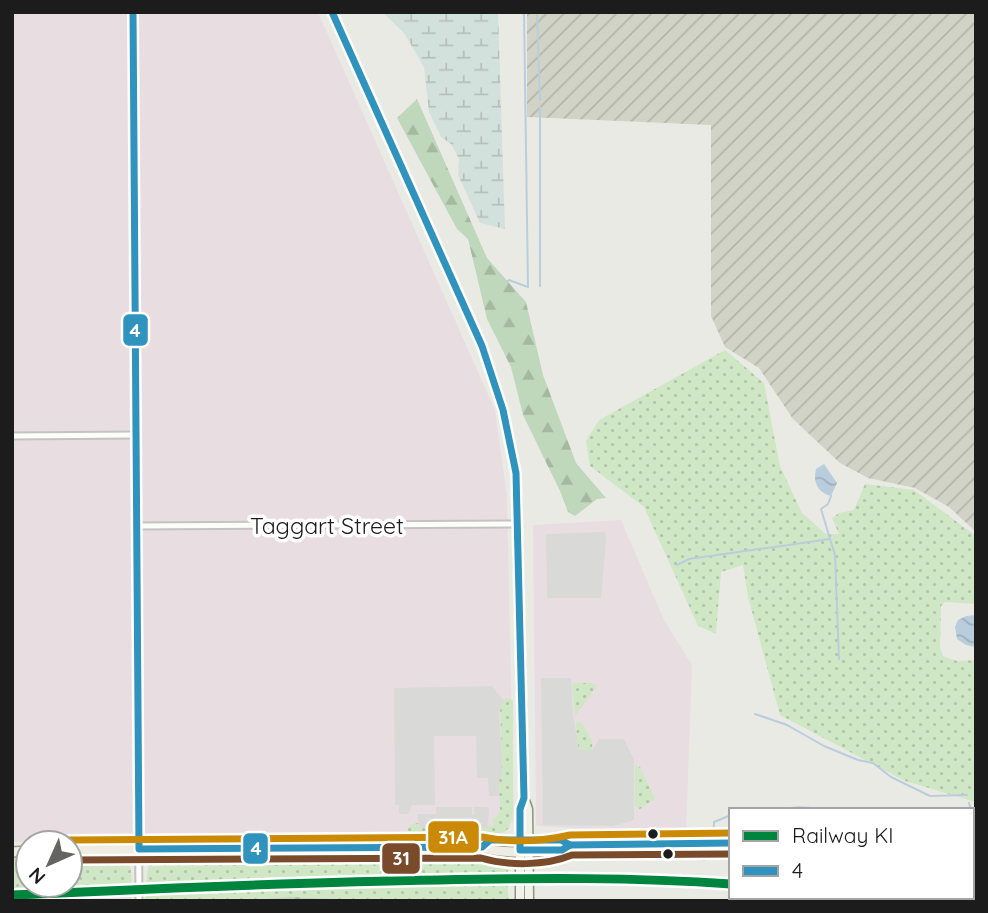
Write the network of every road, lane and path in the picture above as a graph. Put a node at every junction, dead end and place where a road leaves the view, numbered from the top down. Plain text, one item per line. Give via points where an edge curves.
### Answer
1 (133, 12) edge
2 (332, 12) edge
3 (135, 435) junction
4 (12, 436) edge
5 (518, 524) junction
6 (136, 526) junction
7 (729, 843) edge
8 (524, 845) junction
9 (139, 849) junction
10 (84, 850) edge
11 (520, 897) edge
12 (529, 897) edge
13 (139, 901) edge

1 - 3 street
2 - 5 main road via 482,346 503,410 516,473
3 - 4 street
3 - 6 street
5 - 6 street, Taggart Street
5 - 8 main road
6 - 9 street
7 - 8 main road via 570,845 562,850
8 - 9 main road via 490,841 482,847
8 - 11 main road
8 - 12 main road
9 - 10 main road
9 - 13 street

